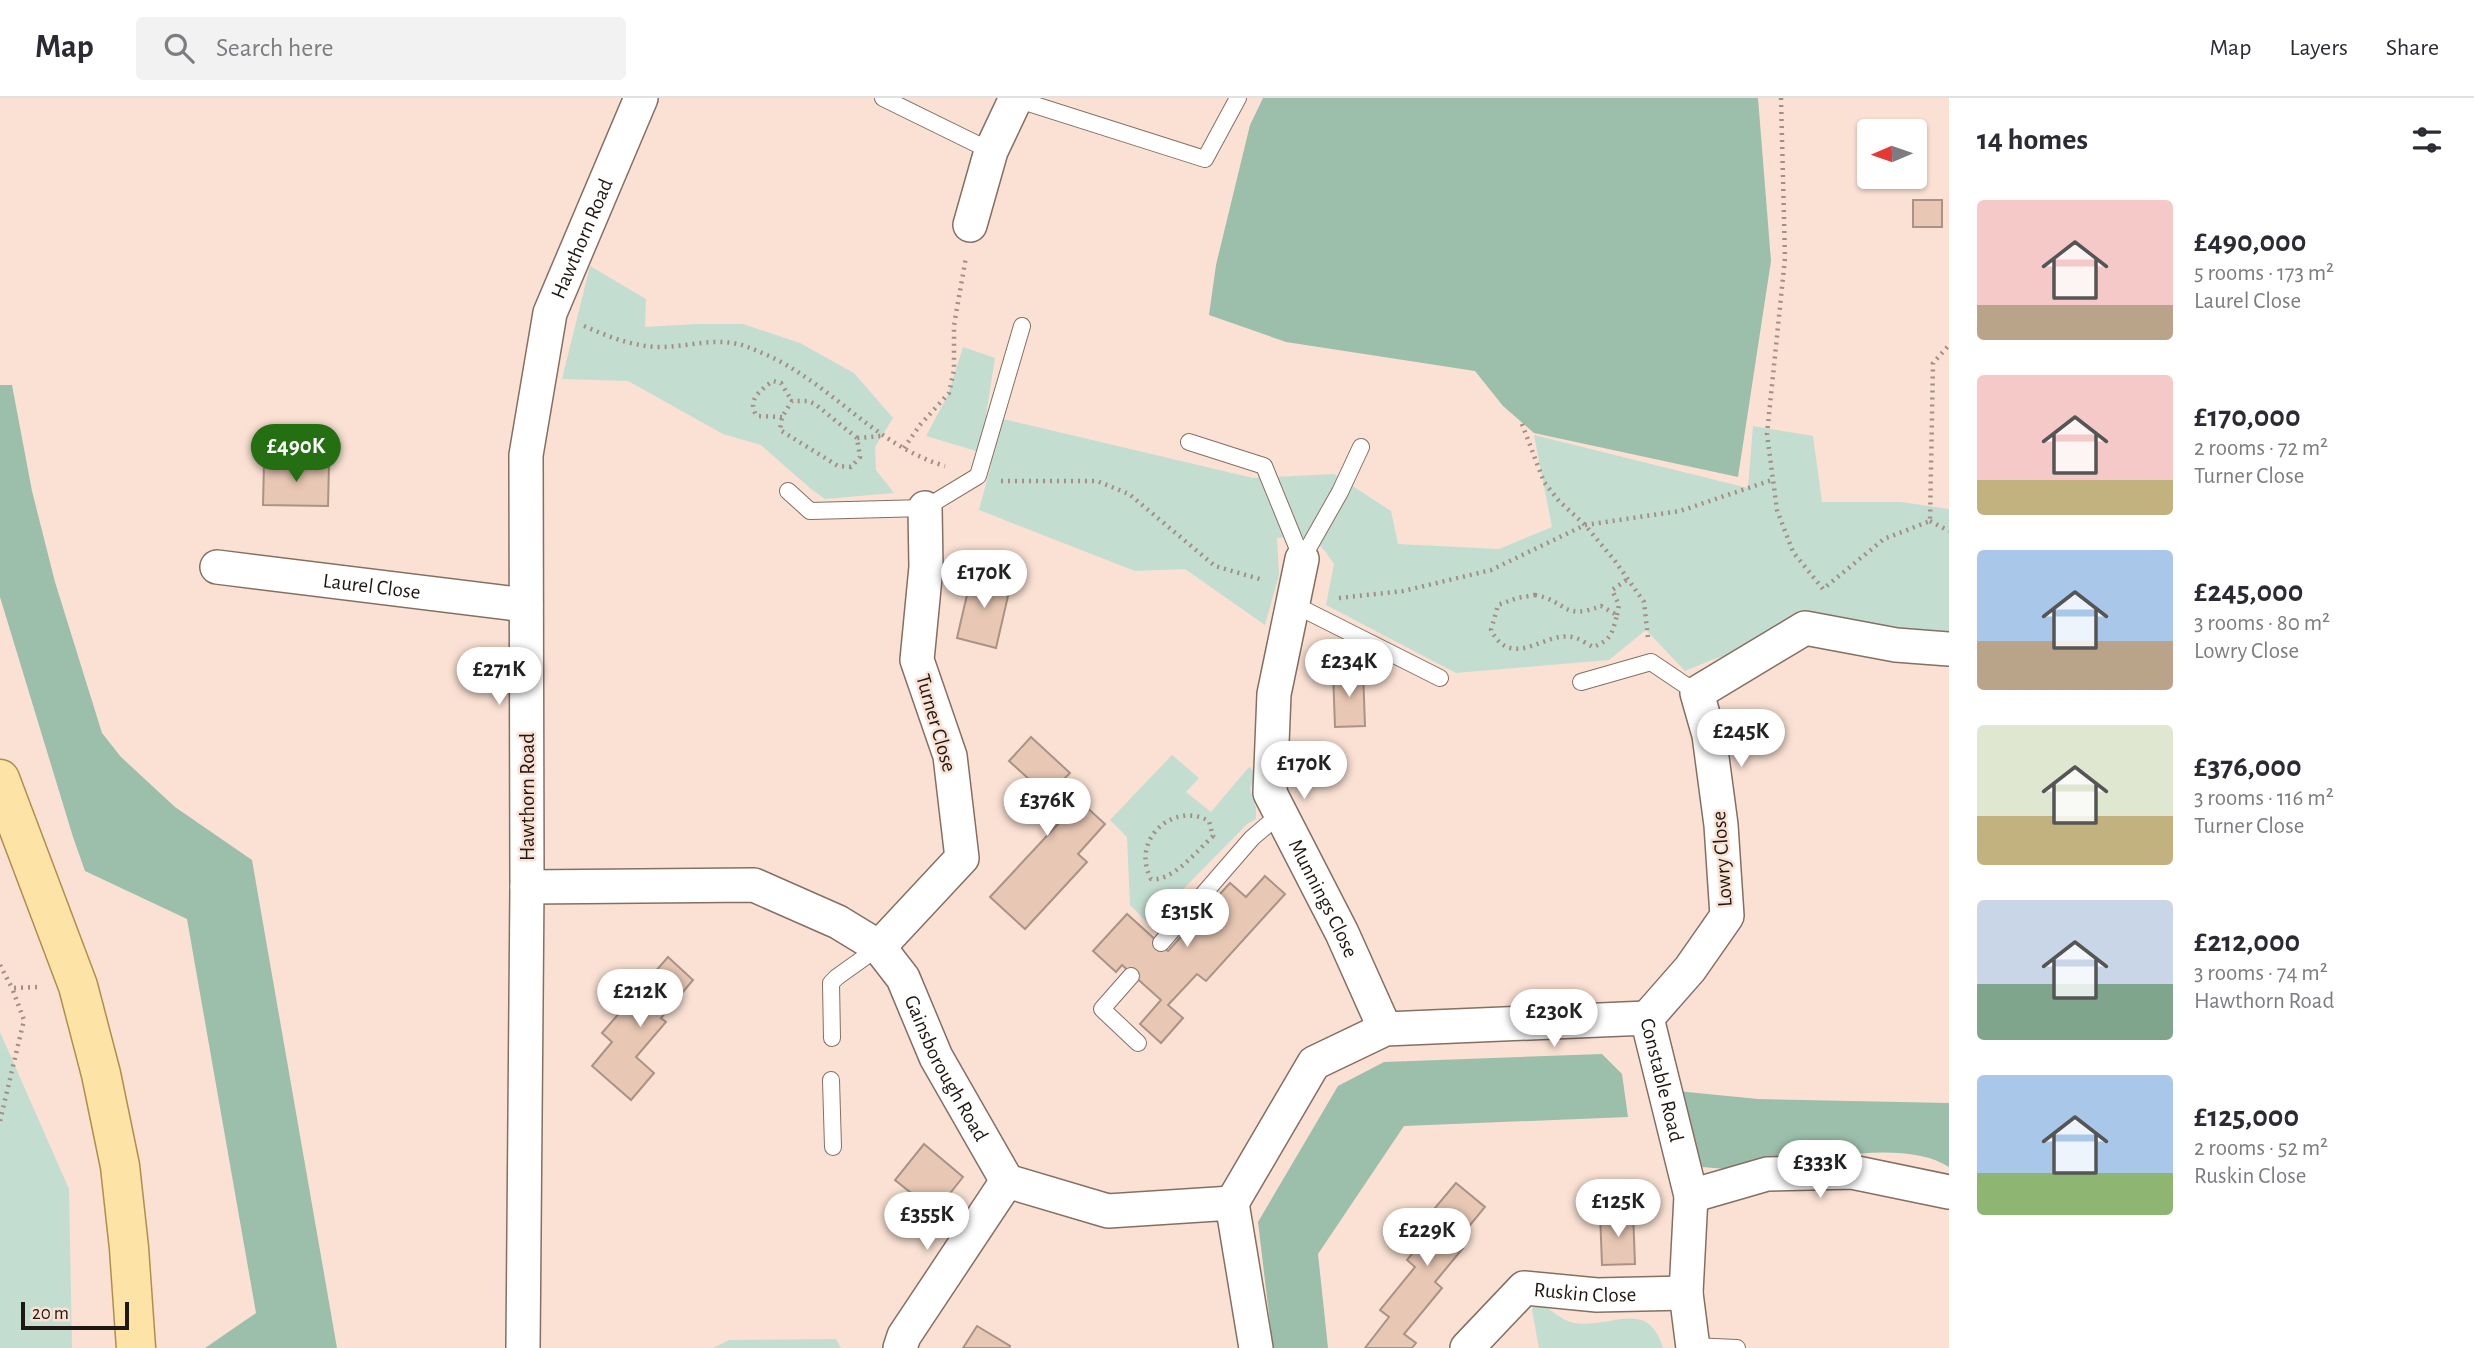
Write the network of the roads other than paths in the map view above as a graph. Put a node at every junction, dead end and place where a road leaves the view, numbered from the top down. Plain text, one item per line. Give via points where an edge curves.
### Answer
1 (641, 98) edge
2 (883, 98) edge
3 (1016, 98) edge
4 (1238, 98) edge
5 (991, 151) junction
6 (970, 225) road end
7 (1022, 326) dead end
8 (1189, 442) dead end
9 (1361, 447) dead end
10 (788, 491) dead end
11 (925, 508) junction
12 (217, 567) dead end
13 (1297, 584) junction
14 (526, 605) junction
15 (1949, 649) edge
16 (1440, 678) dead end
17 (1581, 682) dead end
18 (1697, 693) junction
19 (0, 779) edge
20 (1280, 814) junction
21 (527, 887) junction
22 (1161, 943) dead end
23 (879, 947) junction
24 (1131, 976) dead end
25 (1647, 1018) junction
26 (1385, 1029) junction
27 (832, 1038) dead end
28 (1138, 1043) dead end
29 (831, 1080) dead end
30 (833, 1147) dead end
31 (1007, 1181) junction
32 (1949, 1192) edge
33 (1691, 1196) junction
34 (1231, 1203) junction
35 (1686, 1293) junction
36 (1693, 1347) edge
37 (136, 1348) edge
38 (523, 1348) edge
39 (900, 1348) edge
40 (1256, 1348) edge
41 (1467, 1348) edge
42 (1737, 1348) edge

1 - 14 street, Hawthorn Road via 550,313 526,455
2 - 5 lane
3 - 4 lane via 1205,159
3 - 5 street
5 - 6 street
7 - 11 lane via 978,475
8 - 13 lane via 1264,466
9 - 13 lane
10 - 11 lane via 810,511
11 - 23 street, Turner Close via 926,567 917,660 950,755 962,859
12 - 14 street, Laurel Close
13 - 16 lane
13 - 20 street, Munnings Close via 1274,694 1270,793
14 - 21 street, Hawthorn Road
15 - 18 street via 1896,645 1805,628
17 - 18 lane via 1651,662
18 - 25 street, Lowry Close via 1709,735 1727,916 1690,969
19 - 37 main road via 78,986 101,1074 120,1166
20 - 22 lane via 1236,856
20 - 26 street, Munnings Close
21 - 23 street, Gainsborough Road via 754,885 838,922
21 - 38 street, Hawthorn Road
23 - 27 lane via 831,983
23 - 31 street, Gainsborough Road via 903,978 936,1057
24 - 28 lane via 1102,1009
25 - 26 street, Constable Road
25 - 33 street, Constable Road
26 - 34 street, Constable Road via 1314,1063
29 - 30 lane
31 - 34 street via 1108,1211
31 - 39 street
32 - 33 street via 1852,1172 1767,1174
33 - 35 street, Constable Road
34 - 40 street
35 - 36 street, Constable Road
35 - 41 street, Ruskin Close via 1597,1295 1524,1288
36 - 42 lane

